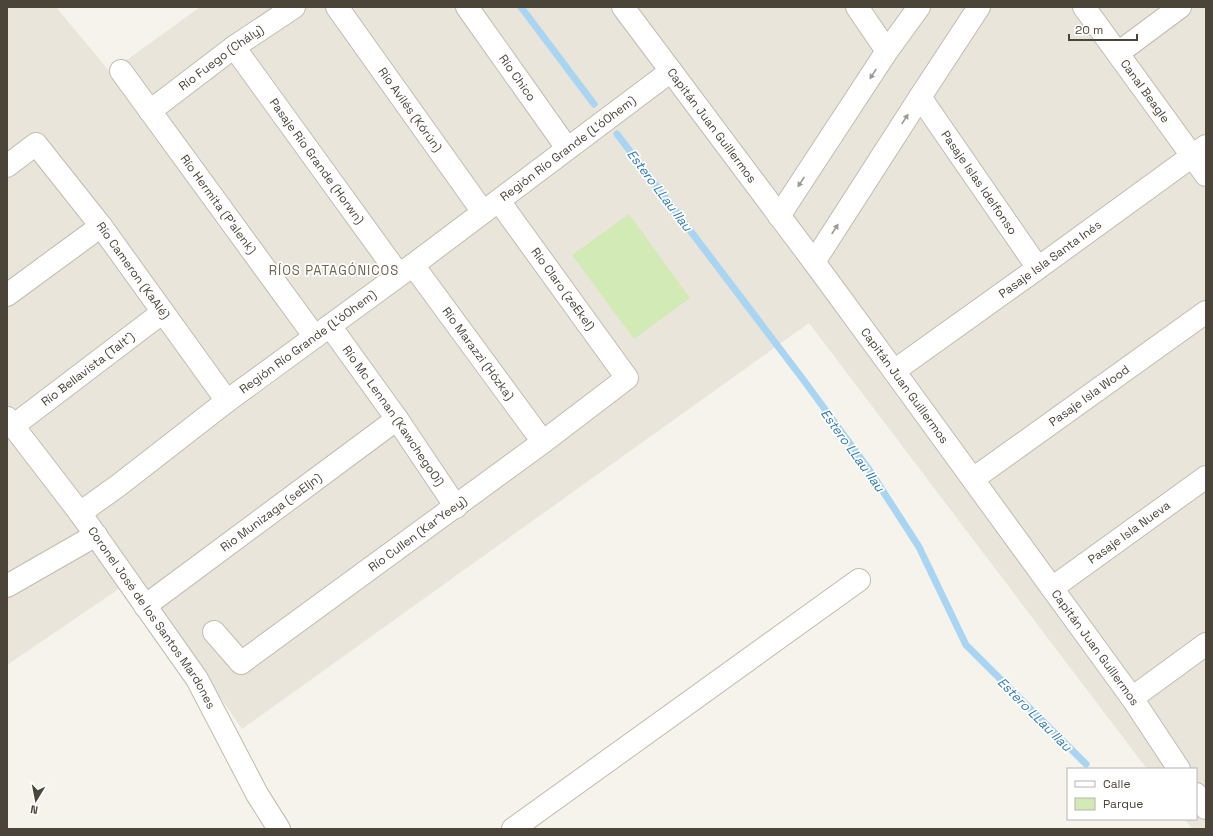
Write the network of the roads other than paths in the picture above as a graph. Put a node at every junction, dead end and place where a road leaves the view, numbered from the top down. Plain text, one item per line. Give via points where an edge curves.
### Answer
1 (294, 7) edge
2 (337, 7) edge
3 (467, 7) edge
4 (623, 7) edge
5 (858, 7) edge
6 (918, 7) edge
7 (980, 7) edge
8 (1084, 7) edge
9 (1180, 7) edge
10 (234, 48) junction
11 (887, 51) junction
12 (1118, 54) junction
13 (121, 71) dead end
14 (670, 71) junction
15 (920, 96) junction
16 (150, 111) junction
17 (566, 148) junction
18 (1199, 151) edge
19 (7, 166) edge
20 (1206, 175) edge
21 (491, 206) junction
22 (779, 216) junction
23 (101, 226) junction
24 (814, 262) junction
25 (1038, 268) junction
26 (406, 270) junction
27 (7, 295) edge
28 (163, 312) junction
29 (1206, 312) edge
30 (322, 332) junction
31 (894, 371) junction
32 (626, 378) joint
33 (227, 401) junction
34 (397, 419) junction
35 (10, 422) edge
36 (543, 442) junction
37 (1206, 477) edge
38 (973, 479) junction
39 (456, 506) junction
40 (80, 513) junction
41 (96, 535) junction
42 (859, 580) dead end
43 (7, 586) edge
44 (1052, 588) junction
45 (145, 606) junction
46 (214, 632) dead end
47 (1206, 644) edge
48 (1132, 698) junction
49 (1178, 768) edge
50 (1197, 795) edge
51 (1206, 808) edge
52 (279, 829) edge
53 (513, 829) edge

1 - 10 street, Río Fuego (Chály)
2 - 21 street, Río Avilés (Kórún)
3 - 17 street, Río Chico
4 - 14 street, Capitán Juan Guillermos
5 - 11 street
6 - 11 street
7 - 15 street
8 - 12 street, Canal Beagle
9 - 12 street
10 - 16 street, Río Fuego (Chály)
10 - 26 street, Pasaje Río Grande (Horwn)
11 -> 22 street
12 - 18 street, Canal Beagle
13 - 16 street, Río Hermita (P'alenk)
14 - 17 street, Región Río Grande (L'óOhem)
14 - 22 street, Capitán Juan Guillermos
24 -> 15 street
15 - 25 street, Pasaje Islas Idelfonso
16 - 30 street, Río Hermita (P'alenk)
17 - 21 street, Región Río Grande (L'óOhem)
18 - 20 street, Canal Beagle
18 - 25 street, Pasaje Isla Santa Inés
19 - 23 street, Río Cameron (KaAlé) via 36,144
21 - 26 street, Región Río Grande (L'óOhem)
21 - 32 street, Río Claro (zeEkel)
22 - 24 street, Capitán Juan Guillermos
23 - 27 street
23 - 28 street, Río Cameron (KaAlé)
24 - 31 street, Capitán Juan Guillermos
25 - 31 street, Pasaje Isla Santa Inés
26 - 30 street, Región Río Grande (L'óOhem)
26 - 36 street, Río Marazzi (Hózka)
28 - 33 street, Río Cameron (KaAlé)
28 - 35 street, Río Bellavista (Talt')
29 - 38 street, Pasaje Isla Wood
30 - 33 street, Región Río Grande (L'óOhem)
30 - 34 street, Río Mc Lennan (KawchegoOi)
31 - 38 street, Capitán Juan Guillermos
32 - 36 street, Río Cullen (Kar'Yeey)
33 - 40 street, Región Río Grande (L'óOhem)
34 - 39 street, Río Mc Lennan (KawchegoOi)
34 - 45 street, Rio Munizaga (seEljn)
35 - 40 street, Coronel José de los Santos Mardones
36 - 39 street, Río Cullen (Kar'Yeey)
37 - 44 street, Pasaje Isla Nueva
38 - 44 street, Capitán Juan Guillermos
39 - 46 street, Río Cullen (Kar'Yeey) via 241,663
40 - 41 street, Coronel José de los Santos Mardones
41 - 43 street
41 - 45 street, Coronel José de los Santos Mardones
42 - 53 street
44 - 48 street, Capitán Juan Guillermos
45 - 52 street, Coronel José de los Santos Mardones via 197,679 257,794
47 - 48 street
48 - 49 street, Capitán Juan Guillermos
50 - 51 street

